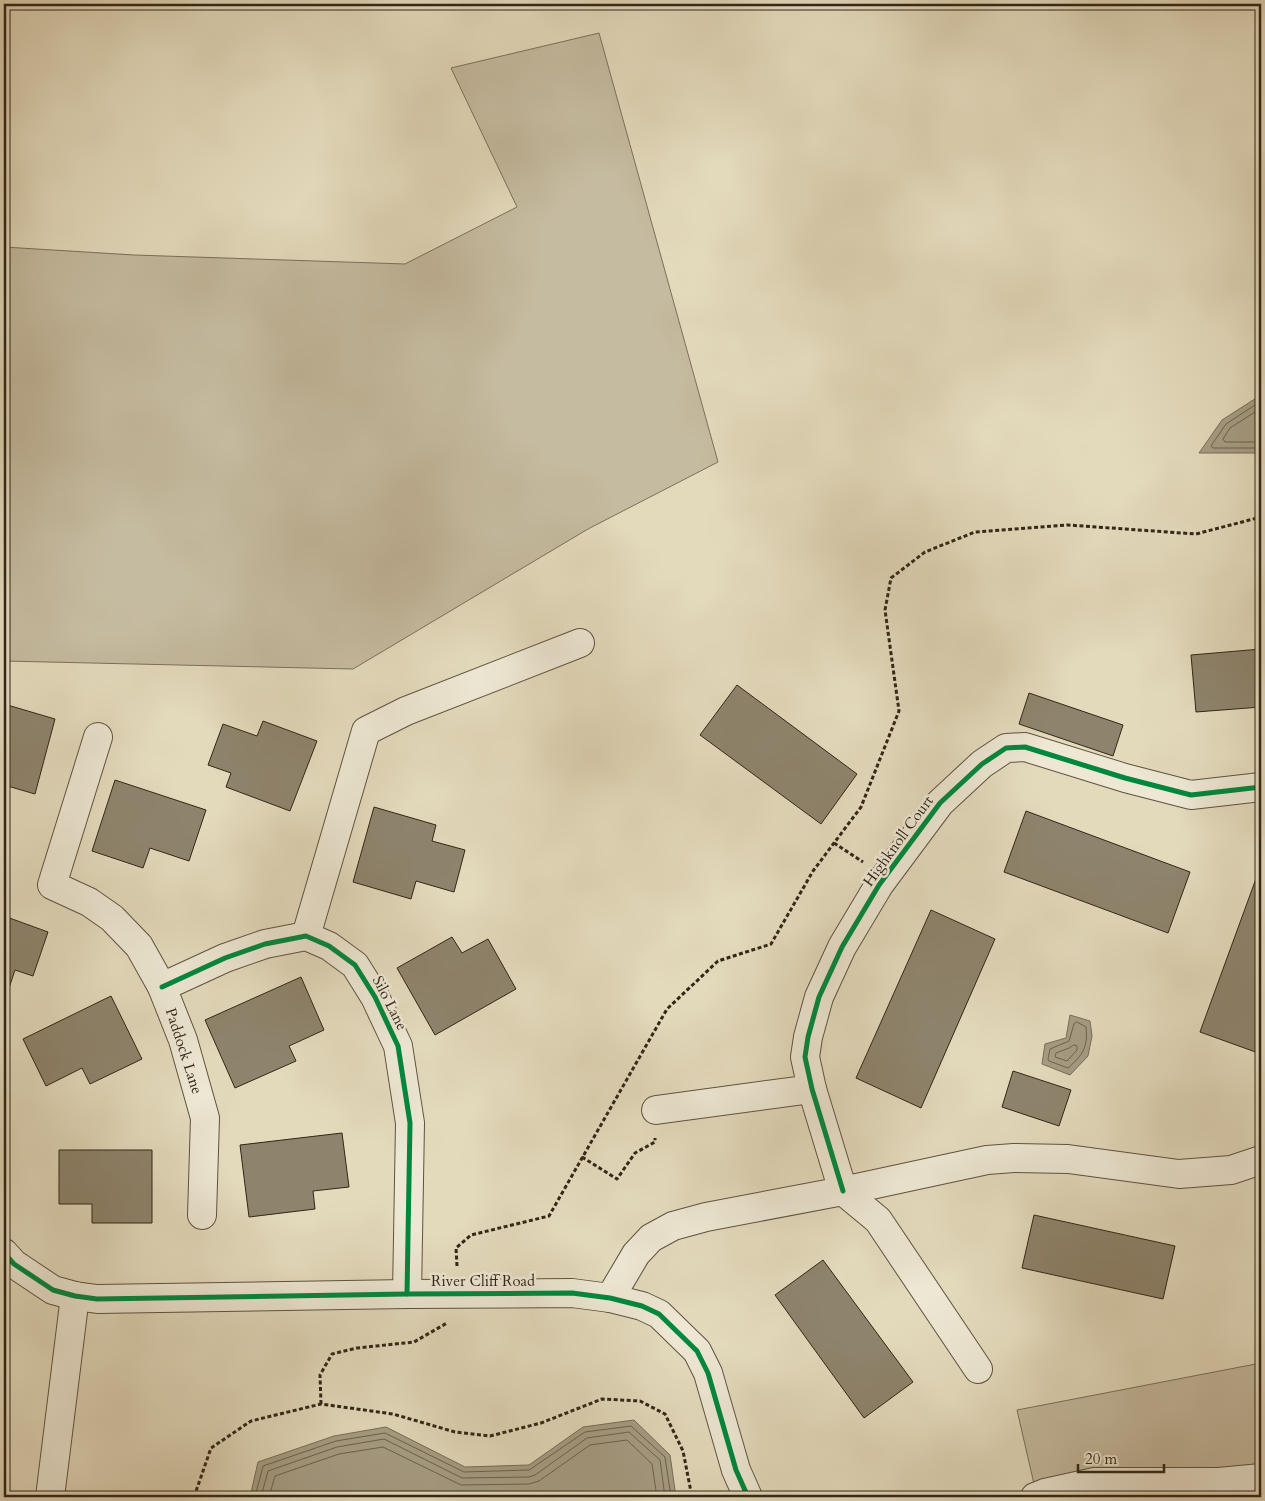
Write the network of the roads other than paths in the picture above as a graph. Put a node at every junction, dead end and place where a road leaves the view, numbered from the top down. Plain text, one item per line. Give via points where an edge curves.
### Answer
1 (580, 643) dead end
2 (98, 738) dead end
3 (1261, 787) edge
4 (306, 936) junction
5 (162, 987) junction
6 (812, 1090) junction
7 (656, 1110) road end
8 (1261, 1160) edge
9 (843, 1191) junction
10 (202, 1215) dead end
11 (7, 1266) edge
12 (407, 1294) junction
13 (75, 1296) junction
14 (610, 1298) junction
15 (978, 1369) dead end
16 (1261, 1478) edge
17 (50, 1497) edge
18 (748, 1497) edge
19 (1035, 1497) edge

1 - 4 street via 406,711 366,731
2 - 5 street, Paddock Lane via 52,885 89,902 112,918 139,946
3 - 6 street, Highknoll Court via 1190,795 1025,746 1006,748 982,764 940,803 879,885 842,946 819,997 808,1037 805,1057
4 - 5 street via 265,944 225,958
4 - 12 street, Silo Lane via 329,946 356,965 398,1046 410,1123
5 - 10 street, Paddock Lane via 205,1118
6 - 7 street
6 - 9 street, Highknoll Court
8 - 9 street via 1231,1170 1179,1174 1068,1159 987,1160
9 - 14 street via 706,1216 673,1226 651,1238 636,1254
9 - 15 street via 878,1220
11 - 13 street, River Cliff Road via 53,1290
12 - 13 street, River Cliff Road via 97,1299
12 - 14 street, River Cliff Road via 572,1293
13 - 17 street
14 - 18 street, River Cliff Road via 659,1314 697,1351 708,1373 736,1470
16 - 19 street via 1219,1482 1095,1482

